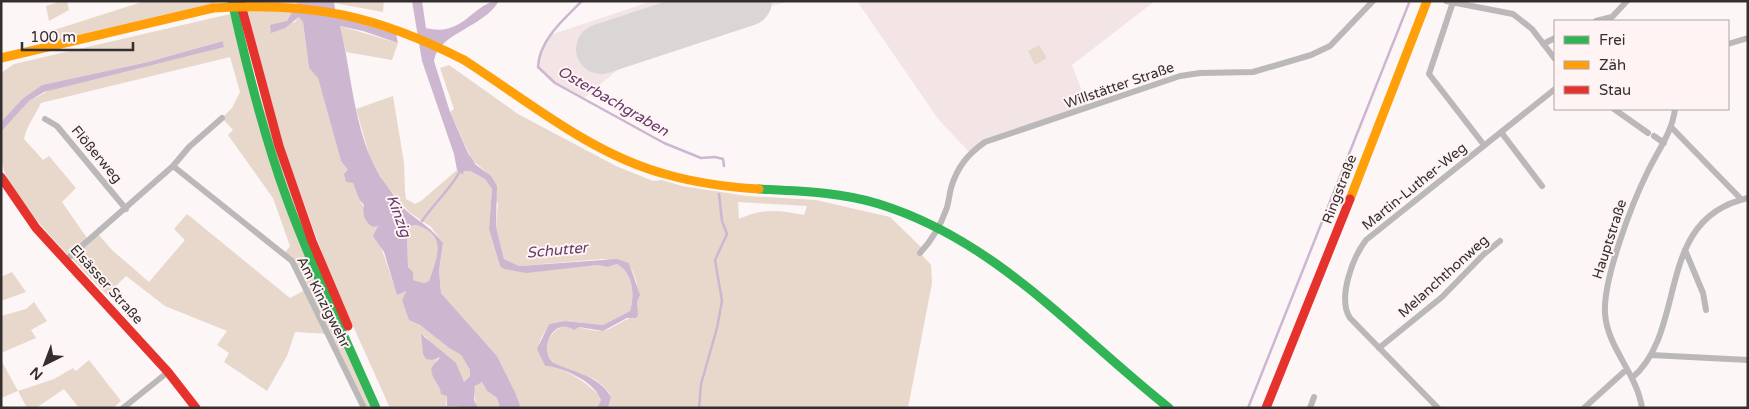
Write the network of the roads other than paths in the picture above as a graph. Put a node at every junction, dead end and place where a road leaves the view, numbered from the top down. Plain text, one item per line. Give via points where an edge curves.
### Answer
1 (232, 1) edge
2 (240, 1) edge
3 (1373, 1) edge
4 (1427, 1) edge
5 (1627, 1) edge
6 (1449, 2) edge
7 (1600, 20) edge
8 (1554, 38) edge
9 (1748, 38) edge
10 (1543, 44) junction
11 (1729, 44) edge
12 (1, 58) edge
13 (1554, 58) edge
14 (1554, 90) edge
15 (1615, 110) edge
16 (1674, 110) edge
17 (222, 118) dead end
18 (45, 119) dead end
19 (1671, 127) junction
20 (1501, 132) junction
21 (1664, 142) junction
22 (1484, 145) junction
23 (173, 166) junction
24 (1, 177) edge
25 (1542, 186) dead end
26 (1744, 199) edge
27 (126, 209) junction
28 (939, 229) junction
29 (1500, 241) dead end
30 (1685, 250) junction
31 (920, 252) dead end
32 (66, 259) junction
33 (1706, 310) dead end
34 (1379, 348) junction
35 (1651, 356) junction
36 (1748, 360) edge
37 (1627, 369) junction
38 (168, 372) junction
39 (1632, 378) junction
40 (1276, 387) junction
41 (1314, 397) dead end
42 (123, 408) edge
43 (196, 408) edge
44 (364, 408) edge
45 (376, 408) edge
46 (385, 408) edge
47 (1169, 408) edge
48 (1266, 408) edge
49 (1272, 408) edge
50 (1310, 408) edge
51 (1438, 408) edge
52 (1584, 408) edge
53 (1642, 408) edge

1 - 45 main road via 252,89 288,202
2 - 46 main road via 261,85 296,197 330,286
3 - 28 street, Willstätter Straße via 1330,46 1311,55 1253,72 1180,76 985,142 970,153 956,175
4 - 40 main road, Ringstraße
5 - 7 street via 1612,17
6 - 10 street via 1513,14
6 - 22 street via 1428,74
8 - 10 street
9 - 11 street
10 - 13 street
12 - 28 main road, bridge via 213,8 287,4 354,12 406,30 464,60 567,127 622,157 656,171 695,182 851,198 900,211
14 - 20 street, Martin-Luther-Weg
15 - 21 street
16 - 19 street, Hauptstraße
17 - 23 street
18 - 27 street, Flößerweg via 57,126
19 - 21 street, Hauptstraße
19 - 26 street
20 - 22 street, Martin-Luther-Weg
20 - 25 street
21 - 37 street, Hauptstraße via 1639,188 1606,291 1607,327
22 - 34 street, Martin-Luther-Weg via 1361,246 1344,293 1344,302 1350,318
23 - 27 street
23 - 44 street, Am Kinzigwehr via 292,262
24 - 32 main road, Elsässer Straße via 26,214
26 - 30 street via 1712,213 1701,222
27 - 32 street
28 - 31 street, Willstätter Straße
28 - 47 main road via 1014,275
29 - 34 street, Melanchthonweg via 1442,297
30 - 33 street via 1703,293
30 - 35 street
32 - 38 main road, Elsässer Straße
34 - 51 street, Martin-Luther-Weg
35 - 36 street
35 - 39 street
37 - 39 street, Hauptstraße
37 - 52 street
38 - 42 street
38 - 43 main road, Elsässer Straße
39 - 53 street, Hauptstraße
40 - 48 main road, Ringstraße
40 - 49 main road, Ringstraße
41 - 50 street

